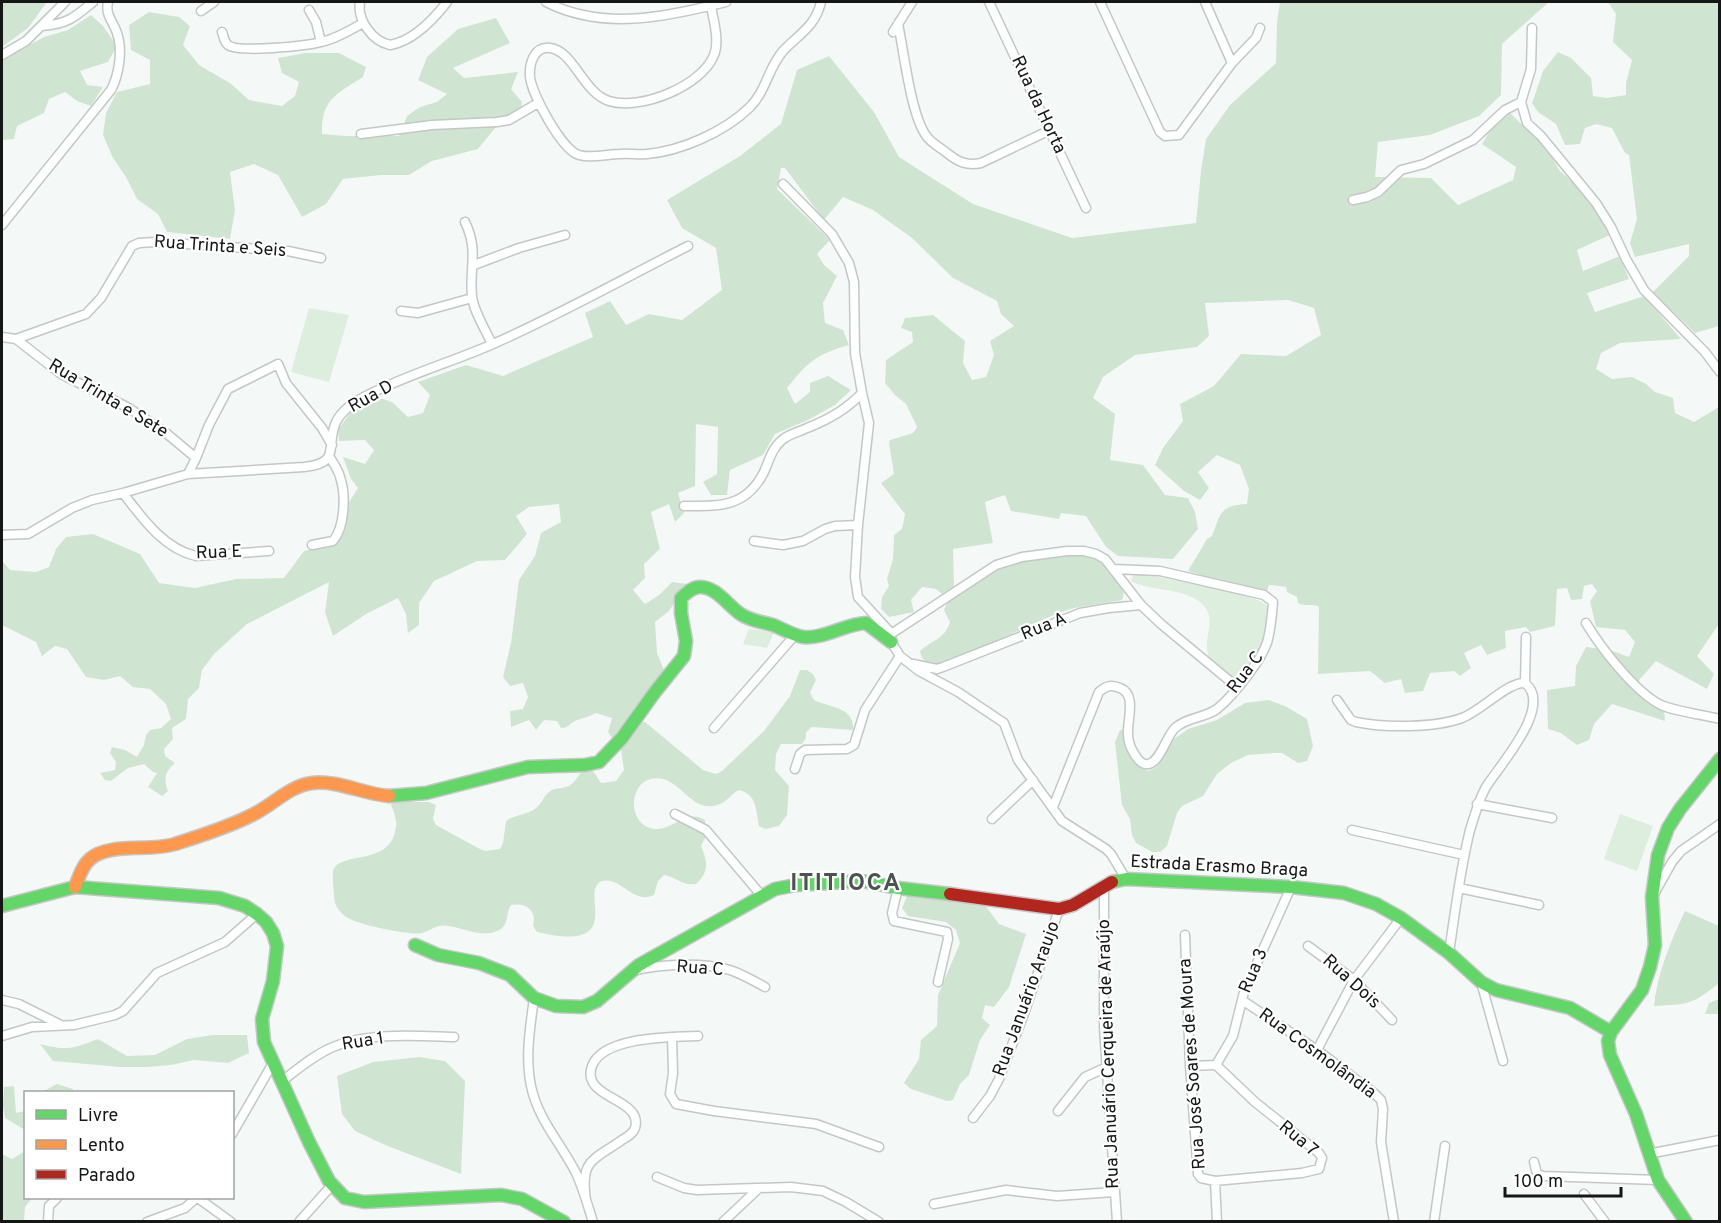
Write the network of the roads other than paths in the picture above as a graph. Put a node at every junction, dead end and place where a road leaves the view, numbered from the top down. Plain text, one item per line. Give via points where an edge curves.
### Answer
1 (65, 2) edge
2 (93, 2) edge
3 (108, 2) edge
4 (214, 2) edge
5 (360, 2) edge
6 (447, 2) edge
7 (546, 2) edge
8 (726, 2) edge
9 (821, 2) edge
10 (912, 2) edge
11 (989, 2) edge
12 (1100, 2) edge
13 (1205, 2) edge
14 (711, 5) junction
15 (309, 10) dead end
16 (201, 11) dead end
17 (363, 23) junction
18 (42, 26) junction
19 (1260, 28) dead end
20 (1532, 28) dead end
21 (222, 32) dead end
22 (321, 42) junction
23 (2, 55) edge
24 (1232, 63) junction
25 (1521, 102) junction
26 (538, 104) junction
27 (1050, 130) junction
28 (361, 134) dead end
29 (783, 184) dead end
30 (1353, 200) dead end
31 (1086, 208) dead end
32 (465, 222) dead end
33 (2, 225) edge
34 (565, 236) dead end
35 (688, 246) dead end
36 (321, 258) dead end
37 (474, 265) junction
38 (472, 298) junction
39 (401, 311) dead end
40 (2, 337) edge
41 (16, 339) junction
42 (492, 344) junction
43 (1719, 372) edge
44 (861, 393) junction
45 (332, 445) junction
46 (328, 456) junction
47 (196, 458) junction
48 (188, 474) junction
49 (123, 493) junction
50 (684, 506) dead end
51 (858, 525) junction
52 (2, 536) edge
53 (754, 541) dead end
54 (312, 545) dead end
55 (269, 551) dead end
56 (1114, 569) junction
57 (1141, 605) junction
58 (1586, 623) dead end
59 (795, 635) junction
60 (1526, 637) dead end
61 (891, 638) junction
62 (900, 656) junction
63 (909, 663) junction
64 (1525, 683) junction
65 (1237, 687) junction
66 (1337, 700) dead end
67 (1719, 719) edge
68 (714, 728) dead end
69 (1719, 759) edge
70 (795, 769) dead end
71 (1033, 780) junction
72 (1477, 804) junction
73 (1053, 807) junction
74 (675, 814) dead end
75 (1552, 818) dead end
76 (992, 819) dead end
77 (1719, 824) edge
78 (1352, 830) dead end
79 (1464, 855) junction
80 (1126, 879) junction
81 (1104, 886) junction
82 (75, 887) junction
83 (1291, 887) junction
84 (898, 888) junction
85 (1459, 888) junction
86 (761, 895) junction
87 (1652, 897) junction
88 (1539, 905) dead end
89 (2, 906) edge
90 (1059, 909) junction
91 (257, 914) junction
92 (1401, 918) junction
93 (1185, 935) dead end
94 (415, 945) dead end
95 (1308, 946) dead end
96 (1449, 953) junction
97 (632, 971) junction
98 (1354, 980) junction
99 (938, 982) dead end
100 (1481, 982) junction
101 (765, 987) dead end
102 (534, 998) junction
103 (2, 1000) edge
104 (1242, 1000) junction
105 (1392, 1020) dead end
106 (63, 1026) junction
107 (1611, 1032) junction
108 (2, 1036) edge
109 (698, 1036) dead end
110 (454, 1037) dead end
111 (672, 1037) junction
112 (1317, 1050) junction
113 (1503, 1061) dead end
114 (273, 1063) junction
115 (1216, 1065) junction
116 (1190, 1066) junction
117 (1107, 1067) junction
118 (282, 1081) junction
119 (1058, 1111) dead end
120 (973, 1118) dead end
121 (234, 1131) edge
122 (1719, 1140) edge
123 (1445, 1146) dead end
124 (879, 1147) dead end
125 (1648, 1154) junction
126 (1534, 1162) dead end
127 (657, 1177) dead end
128 (1658, 1180) junction
129 (1215, 1181) junction
130 (332, 1185) junction
131 (758, 1189) junction
132 (1114, 1192) junction
133 (1584, 1194) dead end
134 (55, 1199) edge
135 (195, 1199) edge
136 (200, 1199) edge
137 (586, 1200) junction
138 (934, 1204) dead end
139 (48, 1221) edge
140 (147, 1221) edge
141 (231, 1221) edge
142 (299, 1221) edge
143 (564, 1221) edge
144 (593, 1221) edge
145 (723, 1221) edge
146 (879, 1221) edge
147 (1117, 1221) edge
148 (1217, 1221) edge
149 (1394, 1221) edge
150 (1434, 1221) edge
151 (1605, 1221) edge
152 (1686, 1221) edge

1 - 18 street
2 - 18 street via 70,21
3 - 33 street via 107,15 119,42 117,78
4 - 16 street
5 - 17 street
6 - 17 street via 431,21 395,44 384,44
7 - 14 street via 574,14 612,20 633,20
8 - 14 street
9 - 26 street via 807,30 777,58 766,85 748,109 690,144 648,154 577,155 560,139
10 - 27 street via 895,28 916,113 928,138 964,164 972,165
11 - 27 street, Rua da Horta
12 - 24 street via 1165,136 1179,135
13 - 24 street
14 - 26 street via 715,54 688,82 639,102 606,101 596,95 558,50 547,48 537,52 530,64
15 - 22 street
17 - 22 street
18 - 23 street
19 - 24 street via 1256,38
20 - 25 street via 1531,69
21 - 22 street via 226,44 243,49
25 - 30 street via 1505,110 1473,140 1424,164 1401,170 1378,192
25 - 43 street via 1527,123 1596,203 1644,290 1705,352
26 - 28 street via 509,120
27 - 31 street, Rua da Horta
29 - 44 street via 832,234 849,263 855,292 855,353
32 - 37 street via 471,234
34 - 37 street
35 - 42 street, Rua D
36 - 41 street, Rua Trinta e Seis via 288,251 139,243 128,250 101,298 86,314
37 - 38 street
38 - 39 street via 418,313
38 - 42 street
40 - 41 street, Rua Trinta e Sete
41 - 47 street, Rua Trinta e Sete via 61,374 129,408
42 - 45 street, Rua D via 359,399 340,416
44 - 50 street via 843,410 781,441 758,483 734,502
44 - 51 street via 869,423
45 - 46 street, Rua D
45 - 47 street via 286,383 278,364 228,389
46 - 48 street via 316,466
46 - 54 street via 341,477 340,527 333,541
47 - 48 street
48 - 49 street
49 - 52 street via 72,508 28,534
49 - 55 street, Rua E via 142,518 186,554
51 - 53 street via 835,526 803,541 783,545
51 - 61 street via 858,597
56 - 57 street
56 - 61 street via 1105,559 1084,551 1008,561 996,565
56 - 65 street, Rua C via 1160,572 1270,598 1273,602 1268,641 1258,662
57 - 63 street, Rua A via 1080,613 937,669
57 - 65 street
58 - 67 street via 1633,682 1653,699 1663,706
59 - 61 street via 809,637 866,623
59 - 68 street
59 - 82 street via 744,616 711,589 694,588 681,598 680,611 687,633 683,657 600,762 527,767 416,796 371,795 330,783 303,784 254,815 171,846 105,850 83,866
60 - 64 street
61 - 62 street
62 - 63 street
62 - 70 street via 865,710 854,745 847,749 805,750
63 - 71 street via 1004,723 1018,760
64 - 66 street via 1513,684 1462,718 1420,726 1356,722
64 - 72 street via 1532,694 1527,727
65 - 73 street, Rua C via 1218,709 1177,726 1151,764 1139,761 1132,749 1128,736 1128,695 1113,685 1105,687 1099,692
69 - 87 street via 1668,828 1658,855
71 - 73 street
71 - 76 street
72 - 75 street
72 - 79 street
73 - 80 street via 1065,825 1111,854
74 - 86 street via 706,830
77 - 87 street via 1682,851
78 - 79 street
79 - 85 street
80 - 81 street, Estrada Erasmo Braga
80 - 83 street, Estrada Erasmo Braga
81 - 90 street, Estrada Erasmo Braga
81 - 117 street, Rua Januário Cerqueira de Araújo
82 - 89 street
82 - 91 street via 219,898
83 - 92 street, Estrada Erasmo Braga via 1344,893
83 - 104 street, Rua 3
84 - 86 street via 862,881 833,882 796,885
84 - 90 street
84 - 99 street via 894,921 947,933
85 - 88 street
85 - 96 street
86 - 97 street
87 - 107 street via 1655,945 1650,968 1642,990
90 - 120 street, Rua Januário Araujo via 999,1079
91 - 106 street via 225,942 157,973 123,1011
91 - 114 street via 273,933 277,946 273,981 262,1019 264,1042
92 - 96 street, Estrada Erasmo Braga
92 - 98 street
93 - 116 street, Rua José Soares de Moura
94 - 102 street via 510,975
95 - 98 street, Rua Dois
96 - 100 street, Estrada Erasmo Braga
97 - 101 street, Rua C via 671,966 714,967 731,970
97 - 102 street via 609,993 583,1007 556,1006
98 - 105 street, Rua Dois
98 - 112 street
100 - 107 street, Estrada Erasmo Braga via 1511,995 1570,1008
100 - 113 street
102 - 137 street via 528,1054 531,1085 545,1124 576,1173
103 - 106 street
104 - 112 street, Rua Cosmolândia
104 - 115 street, Rua 3 via 1233,1036
106 - 108 street via 32,1027
107 - 125 street via 1610,1054
109 - 111 street
110 - 118 street, Rua 1 via 350,1041 318,1055
111 - 124 street via 670,1094 676,1104 816,1124
111 - 137 street via 616,1047 591,1068 593,1083 628,1108 636,1123 632,1132 591,1161 584,1172
112 - 149 street, Rua Cosmolândia via 1381,1100 1383,1154
114 - 118 street
114 - 121 street
115 - 116 street
115 - 129 street, Rua 7 via 1322,1158 1319,1169 1302,1173
116 - 129 street, Rua José Soares de Moura via 1197,1169 1201,1178
117 - 119 street via 1090,1072
117 - 132 street, Rua Januário Cerqueira de Araújo
118 - 130 street
122 - 125 street
123 - 150 street
125 - 128 street
126 - 128 street via 1537,1174 1543,1176
127 - 131 street via 697,1190
128 - 152 street
129 - 148 street
130 - 142 street
130 - 143 street via 355,1202 501,1195 522,1199
131 - 145 street
131 - 146 street via 791,1187 823,1191
132 - 138 street via 1057,1196 1006,1190
132 - 147 street, Rua Januário Cerqueira de Araújo
133 - 151 street
134 - 139 street via 49,1206
135 - 140 street via 185,1208
136 - 141 street
137 - 144 street

